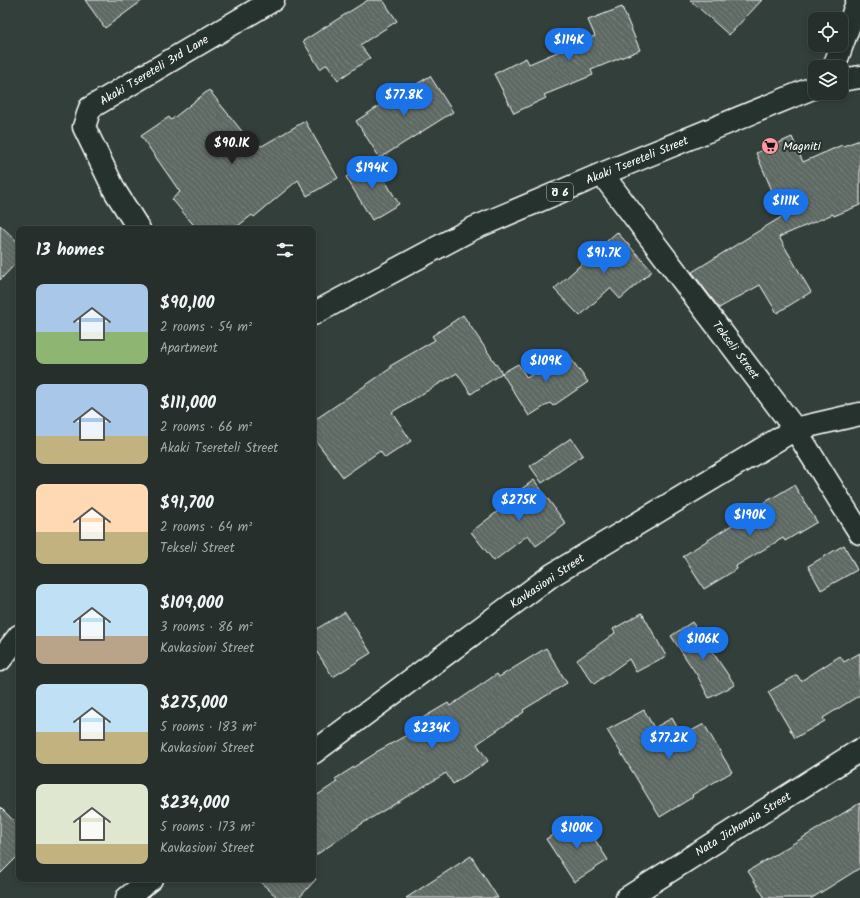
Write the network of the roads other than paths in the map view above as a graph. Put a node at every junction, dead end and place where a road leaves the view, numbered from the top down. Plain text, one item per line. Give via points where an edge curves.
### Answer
1 (273, 0) edge
2 (858, 0) edge
3 (837, 60) edge
4 (860, 77) edge
5 (848, 79) edge
6 (808, 90) edge
7 (602, 174) junction
8 (137, 226) edge
9 (316, 312) edge
10 (860, 414) edge
11 (795, 429) junction
12 (860, 533) edge
13 (16, 640) edge
14 (0, 660) edge
15 (860, 750) edge
16 (316, 751) edge
17 (147, 882) edge
18 (127, 898) edge
19 (627, 898) edge

1 - 8 street, Akaki Tsereteli 3rd Lane via 90,108 84,127 115,191
2 - 3 street
4 - 5 street
6 - 7 street, Akaki Tsereteli Street / შ 6
7 - 9 street, Akaki Tsereteli Street / შ 6 via 472,228
7 - 11 street, Tekseli Street
10 - 11 street, Kavkasioni Street
11 - 12 street, Tekseli Street
11 - 16 street, Kavkasioni Street via 552,575
13 - 14 street
15 - 19 street, Nata Jichonaia Street
17 - 18 street

